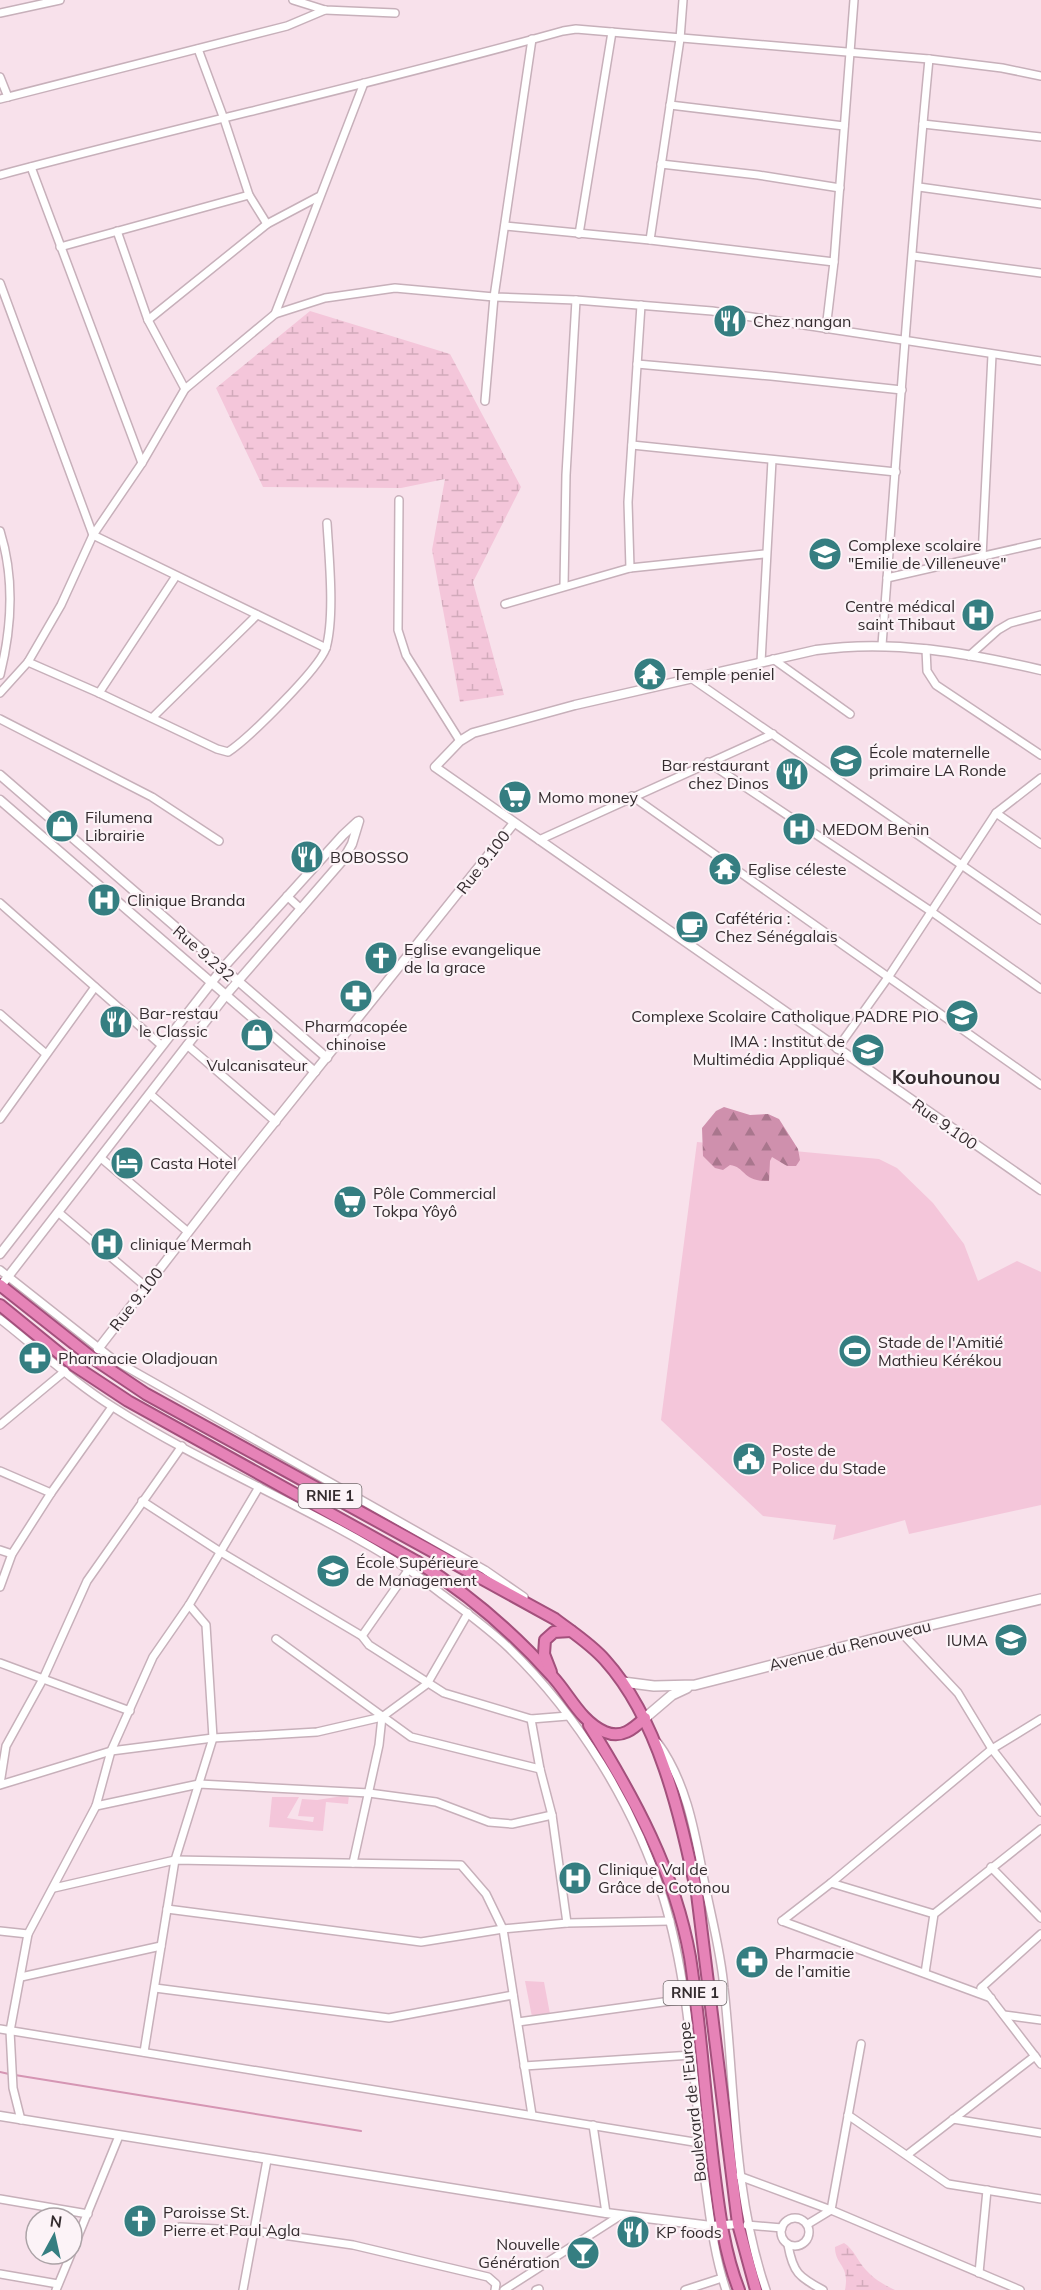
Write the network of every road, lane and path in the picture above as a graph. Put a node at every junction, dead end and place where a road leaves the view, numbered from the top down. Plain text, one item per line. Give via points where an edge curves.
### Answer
1 (60, 0) edge
2 (294, 0) edge
3 (683, 0) edge
4 (854, 0) edge
5 (325, 10) junction
6 (0, 13) edge
7 (395, 13) dead end
8 (612, 32) junction
9 (532, 39) junction
10 (680, 39) junction
11 (198, 49) junction
12 (850, 53) junction
13 (929, 58) junction
14 (1041, 75) edge
15 (0, 77) edge
16 (364, 82) junction
17 (4, 98) edge
18 (670, 105) junction
19 (224, 119) junction
20 (923, 124) junction
21 (844, 126) junction
22 (1041, 137) edge
23 (661, 164) junction
24 (31, 167) junction
25 (0, 175) edge
26 (919, 187) junction
27 (840, 188) junction
28 (249, 195) junction
29 (318, 197) junction
30 (1041, 204) edge
31 (267, 224) junction
32 (505, 226) junction
33 (117, 231) junction
34 (579, 234) junction
35 (650, 240) junction
36 (60, 247) junction
37 (913, 256) junction
38 (834, 262) junction
39 (1041, 273) edge
40 (0, 283) edge
41 (494, 297) junction
42 (576, 300) junction
43 (641, 305) junction
44 (275, 314) junction
45 (148, 320) junction
46 (826, 329) junction
47 (904, 340) junction
48 (992, 355) junction
49 (1041, 361) edge
50 (637, 364) junction
51 (185, 389) junction
52 (902, 390) junction
53 (485, 401) dead end
54 (632, 445) junction
55 (772, 460) junction
56 (142, 463) junction
57 (896, 472) junction
58 (399, 500) dead end
59 (327, 523) dead end
60 (0, 531) edge
61 (93, 535) junction
62 (1041, 543) edge
63 (765, 554) junction
64 (982, 557) junction
65 (630, 568) junction
66 (176, 576) junction
67 (887, 578) junction
68 (564, 586) junction
69 (505, 604) dead end
70 (257, 615) junction
71 (1041, 615) edge
72 (882, 645) junction
73 (326, 648) junction
74 (926, 650) junction
75 (969, 656) junction
76 (773, 658) junction
77 (28, 662) junction
78 (761, 662) junction
79 (1041, 670) edge
80 (0, 675) edge
81 (691, 678) junction
82 (0, 693) edge
83 (99, 693) junction
84 (850, 714) dead end
85 (153, 717) junction
86 (0, 719) edge
87 (772, 734) junction
88 (460, 741) junction
89 (1041, 755) edge
90 (708, 762) junction
91 (0, 775) edge
92 (1041, 778) edge
93 (632, 796) junction
94 (0, 800) edge
95 (996, 813) junction
96 (514, 823) junction
97 (539, 840) junction
98 (219, 841) dead end
99 (1041, 844) edge
100 (962, 865) junction
101 (287, 896) junction
102 (0, 903) edge
103 (301, 909) junction
104 (932, 912) junction
105 (1041, 920) edge
106 (222, 969) junction
107 (889, 976) junction
108 (238, 981) junction
109 (212, 983) junction
110 (95, 987) junction
111 (1041, 989) edge
112 (226, 995) junction
113 (0, 1014) edge
114 (161, 1045) junction
115 (187, 1045) junction
116 (837, 1049) junction
117 (46, 1054) junction
118 (327, 1058) junction
119 (315, 1072) junction
120 (1041, 1085) edge
121 (150, 1094) junction
122 (0, 1119) edge
123 (276, 1122) junction
124 (102, 1158) junction
125 (237, 1169) junction
126 (1041, 1190) edge
127 (58, 1212) junction
128 (188, 1232) junction
129 (0, 1254) edge
130 (0, 1270) edge
131 (2, 1284) edge
132 (145, 1286) junction
133 (0, 1305) edge
134 (0, 1319) edge
135 (98, 1349) junction
136 (65, 1371) junction
137 (112, 1407) junction
138 (0, 1425) edge
139 (182, 1446) junction
140 (0, 1471) edge
141 (259, 1486) junction
142 (51, 1493) junction
143 (142, 1501) junction
144 (0, 1550) edge
145 (219, 1551) junction
146 (12, 1554) junction
147 (409, 1569) junction
148 (0, 1587) edge
149 (1041, 1599) edge
150 (189, 1605) junction
151 (468, 1613) junction
152 (555, 1619) junction
153 (571, 1631) junction
154 (901, 1632) junction
155 (362, 1636) junction
156 (276, 1639) dead end
157 (0, 1663) edge
158 (553, 1677) junction
159 (43, 1679) junction
160 (623, 1682) junction
161 (427, 1684) junction
162 (695, 1685) junction
163 (130, 1711) junction
164 (568, 1716) junction
165 (382, 1717) junction
166 (584, 1717) junction
167 (645, 1718) junction
168 (531, 1719) junction
169 (1041, 1719) edge
170 (213, 1738) junction
171 (3, 1745) edge
172 (992, 1749) junction
173 (111, 1751) junction
174 (540, 1769) junction
175 (199, 1784) junction
176 (0, 1785) edge
177 (369, 1793) junction
178 (96, 1806) junction
179 (1041, 1812) edge
180 (552, 1815) junction
181 (1041, 1829) edge
182 (175, 1860) junction
183 (353, 1863) junction
184 (991, 1867) junction
185 (831, 1883) junction
186 (54, 1888) junction
187 (167, 1909) junction
188 (934, 1914) junction
189 (1041, 1918) edge
190 (670, 1921) junction
191 (567, 1923) junction
192 (503, 1929) junction
193 (0, 1931) edge
194 (28, 1934) junction
195 (1041, 1934) edge
196 (161, 1946) junction
197 (925, 1973) junction
198 (21, 1977) junction
199 (982, 1987) junction
200 (155, 1988) junction
201 (976, 1992) junction
202 (513, 1995) junction
203 (991, 1998) junction
204 (685, 1999) junction
205 (1004, 2015) junction
206 (1041, 2020) edge
207 (518, 2022) junction
208 (0, 2029) edge
209 (10, 2031) junction
210 (861, 2044) dead end
211 (144, 2052) junction
212 (692, 2055) junction
213 (1035, 2056) junction
214 (1041, 2064) edge
215 (524, 2066) junction
216 (532, 2115) junction
217 (848, 2115) junction
218 (0, 2116) edge
219 (953, 2119) junction
220 (21, 2120) junction
221 (593, 2125) junction
222 (1041, 2133) edge
223 (119, 2136) junction
224 (700, 2143) junction
225 (906, 2155) junction
226 (267, 2160) junction
227 (737, 2175) junction
228 (987, 2190) junction
229 (0, 2199) edge
230 (1041, 2199) edge
231 (831, 2210) junction
232 (606, 2213) junction
233 (88, 2214) junction
234 (621, 2215) junction
235 (84, 2223) edge
236 (808, 2224) junction
237 (743, 2225) junction
238 (717, 2226) junction
239 (180, 2227) dead end
240 (782, 2228) junction
241 (254, 2231) junction
242 (788, 2245) junction
243 (66, 2266) edge
244 (979, 2273) junction
245 (0, 2274) edge
246 (722, 2278) junction
247 (57, 2287) edge
248 (514, 2288) edge
249 (243, 2290) edge
250 (495, 2290) edge
251 (504, 2290) edge
252 (685, 2290) edge
253 (726, 2290) edge
254 (739, 2290) edge
255 (756, 2290) edge
256 (766, 2290) edge
257 (824, 2290) edge
258 (1020, 2290) edge

1 - 6 street
2 - 5 street
3 - 10 street
4 - 12 street
5 - 7 street
5 - 11 street via 287,26
8 - 9 street via 576,29
8 - 10 street
8 - 34 street
9 - 16 street
9 - 32 street
10 - 12 street
10 - 18 street
11 - 17 street
11 - 19 street
12 - 13 street
12 - 21 street
13 - 14 street
13 - 20 street
15 - 17 street
16 - 19 street
16 - 29 street
18 - 21 street
18 - 23 street
19 - 24 street
19 - 28 street
20 - 22 street
20 - 26 street
21 - 27 street
23 - 27 street
23 - 35 street
24 - 25 street
24 - 36 street
26 - 30 street
26 - 37 street
27 - 38 street
28 - 31 street
28 - 33 street
29 - 31 street
29 - 44 street
31 - 45 street
32 - 34 street
32 - 41 street
33 - 36 street
33 - 45 street
34 - 35 street
35 - 38 street
36 - 56 street
37 - 39 street
37 - 47 street
38 - 46 street
40 - 61 street
41 - 42 street
41 - 44 street via 376,289 325,298
41 - 53 street
42 - 43 street
42 - 68 street
43 - 46 street via 712,311
43 - 50 street
44 - 51 street
45 - 51 street
46 - 47 street
47 - 48 street
47 - 52 street
48 - 49 street
48 - 64 street
50 - 52 street
50 - 54 street
51 - 56 street
52 - 57 street
54 - 55 street
54 - 65 street
55 - 57 street
55 - 63 street
56 - 61 street
57 - 67 street
58 - 88 street via 398,630 406,655
59 - 73 street via 330,588
60 - 80 street via 8,568 11,615
61 - 66 street
61 - 77 street via 61,605
62 - 64 street
63 - 65 street
63 - 78 street
64 - 67 street
65 - 68 street
66 - 70 street
66 - 83 street
67 - 72 street
68 - 69 street
70 - 73 street
70 - 85 street
71 - 75 street via 998,630
72 - 74 street
72 - 76 street
73 - 85 street via 283,700 243,742 228,752
74 - 75 street
74 - 89 street via 927,670 936,685
75 - 79 street
76 - 78 street
76 - 84 street
77 - 82 street
77 - 83 street
78 - 81 street
81 - 87 street
81 - 88 street via 575,705 473,733
83 - 85 street
86 - 98 street via 152,797
87 - 90 street
87 - 100 street
88 - 96 street via 435,767
90 - 93 street
90 - 104 street
91 - 106 street, Rue 9.232
92 - 95 street
93 - 97 street
93 - 107 street
94 - 109 street, Rue 9.232
95 - 99 street
95 - 100 street
96 - 97 street, Rue 9.100
96 - 118 street, Rue 9.100
97 - 116 street, Rue 9.100
100 - 104 street
100 - 105 street
101 - 103 street
101 - 103 street via 359,821 343,860
101 - 106 street
102 - 110 street
103 - 108 street
104 - 107 street
104 - 111 street
106 - 108 street, Rue 9.232
106 - 109 street
107 - 116 street
107 - 120 street
108 - 112 street
108 - 118 street, Rue 9.232
109 - 112 street, Rue 9.232
109 - 114 street
110 - 114 street
110 - 117 street
112 - 115 street
112 - 119 street, Rue 9.232
113 - 117 street
114 - 129 street
115 - 121 street
115 - 123 street
116 - 126 street, Rue 9.100
117 - 122 street
118 - 119 street, Rue 9.100
119 - 123 street, Rue 9.100
121 - 124 street
121 - 125 street
123 - 125 street, Rue 9.100
124 - 127 street
124 - 128 street
125 - 128 street, Rue 9.100
127 - 131 street
127 - 132 street
128 - 132 street, Rue 9.100
130 - 131 street
131 - 135 street
131 - 152 highway, RNIE 1 via 91,1357 146,1394
132 - 135 street, Rue 9.100
133 - 158 highway, RNIE 1 via 75,1366 128,1401 443,1578 489,1614
134 - 136 street
135 - 152 street via 485,1570
136 - 137 street
136 - 138 street
137 - 139 street
137 - 142 street
139 - 141 street
139 - 143 street
140 - 142 street
141 - 145 street
141 - 147 street
142 - 146 street
143 - 145 street
143 - 159 street via 87,1581
144 - 146 street
145 - 150 street
145 - 155 street
146 - 148 street
147 - 151 street
147 - 155 street
149 - 154 main road, Avenue du Renouveau
150 - 163 street via 153,1657
150 - 170 street via 206,1625
151 - 161 street
151 - 164 street via 525,1665
152 - 153 highway, RNIE 1
153 - 158 highway via 554,1632 545,1640 544,1654
153 - 160 highway, RNIE 1 via 605,1660
154 - 162 main road, Avenue du Renouveau
154 - 172 street via 958,1693
155 - 161 street via 369,1645
156 - 165 street
157 - 159 street
158 - 166 highway, RNIE 1
159 - 163 street
159 - 171 street
160 - 162 main road, Avenue du Renouveau
160 - 167 highway, RNIE 1
161 - 165 street
161 - 168 street via 444,1693
162 - 167 main road, Avenue du Renouveau via 672,1695
163 - 173 street
164 - 168 street
164 - 190 street via 625,1807 655,1872
165 - 170 street via 317,1732
165 - 174 street via 411,1737
165 - 177 street
166 - 167 highway via 602,1731 616,1735 630,1731
166 - 238 highway, Boulevard de l’Europe / RNIE 1 via 639,1808 684,1930 695,1995
167 - 227 highway, Boulevard de l’Europe / RNIE 1 via 676,1811 697,1894
168 - 174 street
169 - 172 street
170 - 173 street
170 - 175 street
171 - 176 street
172 - 179 street
172 - 185 street
173 - 176 street
173 - 178 street
174 - 180 street
175 - 177 street
175 - 178 street
175 - 182 street
177 - 180 street via 436,1802 489,1822 512,1824
177 - 183 street
178 - 186 street
180 - 191 street
181 - 184 street
182 - 183 street
182 - 186 street
182 - 187 street
183 - 192 street via 461,1866 486,1894
184 - 188 street
184 - 189 street
185 - 188 street
185 - 197 street via 782,1921
186 - 194 street
187 - 192 street via 421,1942
187 - 196 street
188 - 197 street
190 - 191 street
190 - 204 street
191 - 192 street
192 - 202 street
193 - 194 street
194 - 198 street
195 - 199 street
196 - 198 street
196 - 200 street
197 - 201 street
198 - 209 street
199 - 201 street
199 - 203 street
200 - 202 street via 389,2018
200 - 211 street
201 - 203 street
202 - 207 street
203 - 205 street
204 - 207 street
204 - 212 street
205 - 206 street
205 - 213 street
207 - 215 street
208 - 209 street
209 - 211 street
209 - 220 street via 13,2088
210 - 217 street
211 - 216 street
212 - 215 street
212 - 224 street
213 - 214 street
213 - 219 street
215 - 216 street
216 - 221 street
217 - 225 street
217 - 231 street
218 - 220 street
219 - 222 street
219 - 225 street
220 - 223 street
221 - 224 street
221 - 232 street
223 - 226 street
223 - 233 street
224 - 238 street
225 - 228 street via 948,2184
226 - 232 street
226 - 241 street
227 - 231 street
227 - 237 highway, Boulevard de l’Europe / RNIE 1
228 - 230 street
228 - 244 street
229 - 233 street
231 - 236 street
231 - 244 street
232 - 234 street
233 - 235 street
234 - 238 street
234 - 248 street
236 - 240 street via 797,2217 790,2218
236 - 242 street via 806,2242 801,2246
237 - 238 street
237 - 240 street
237 - 255 highway, Boulevard de l’Europe / RNIE 1
237 - 256 street
238 - 246 street
238 - 254 highway, Boulevard de l’Europe / RNIE 1
239 - 241 street
240 - 242 street
241 - 249 street
241 - 250 street via 353,2245 488,2277 496,2284
242 - 257 street via 799,2276
243 - 247 street
244 - 258 street
245 - 247 street
246 - 252 street
246 - 253 street
248 - 251 street

